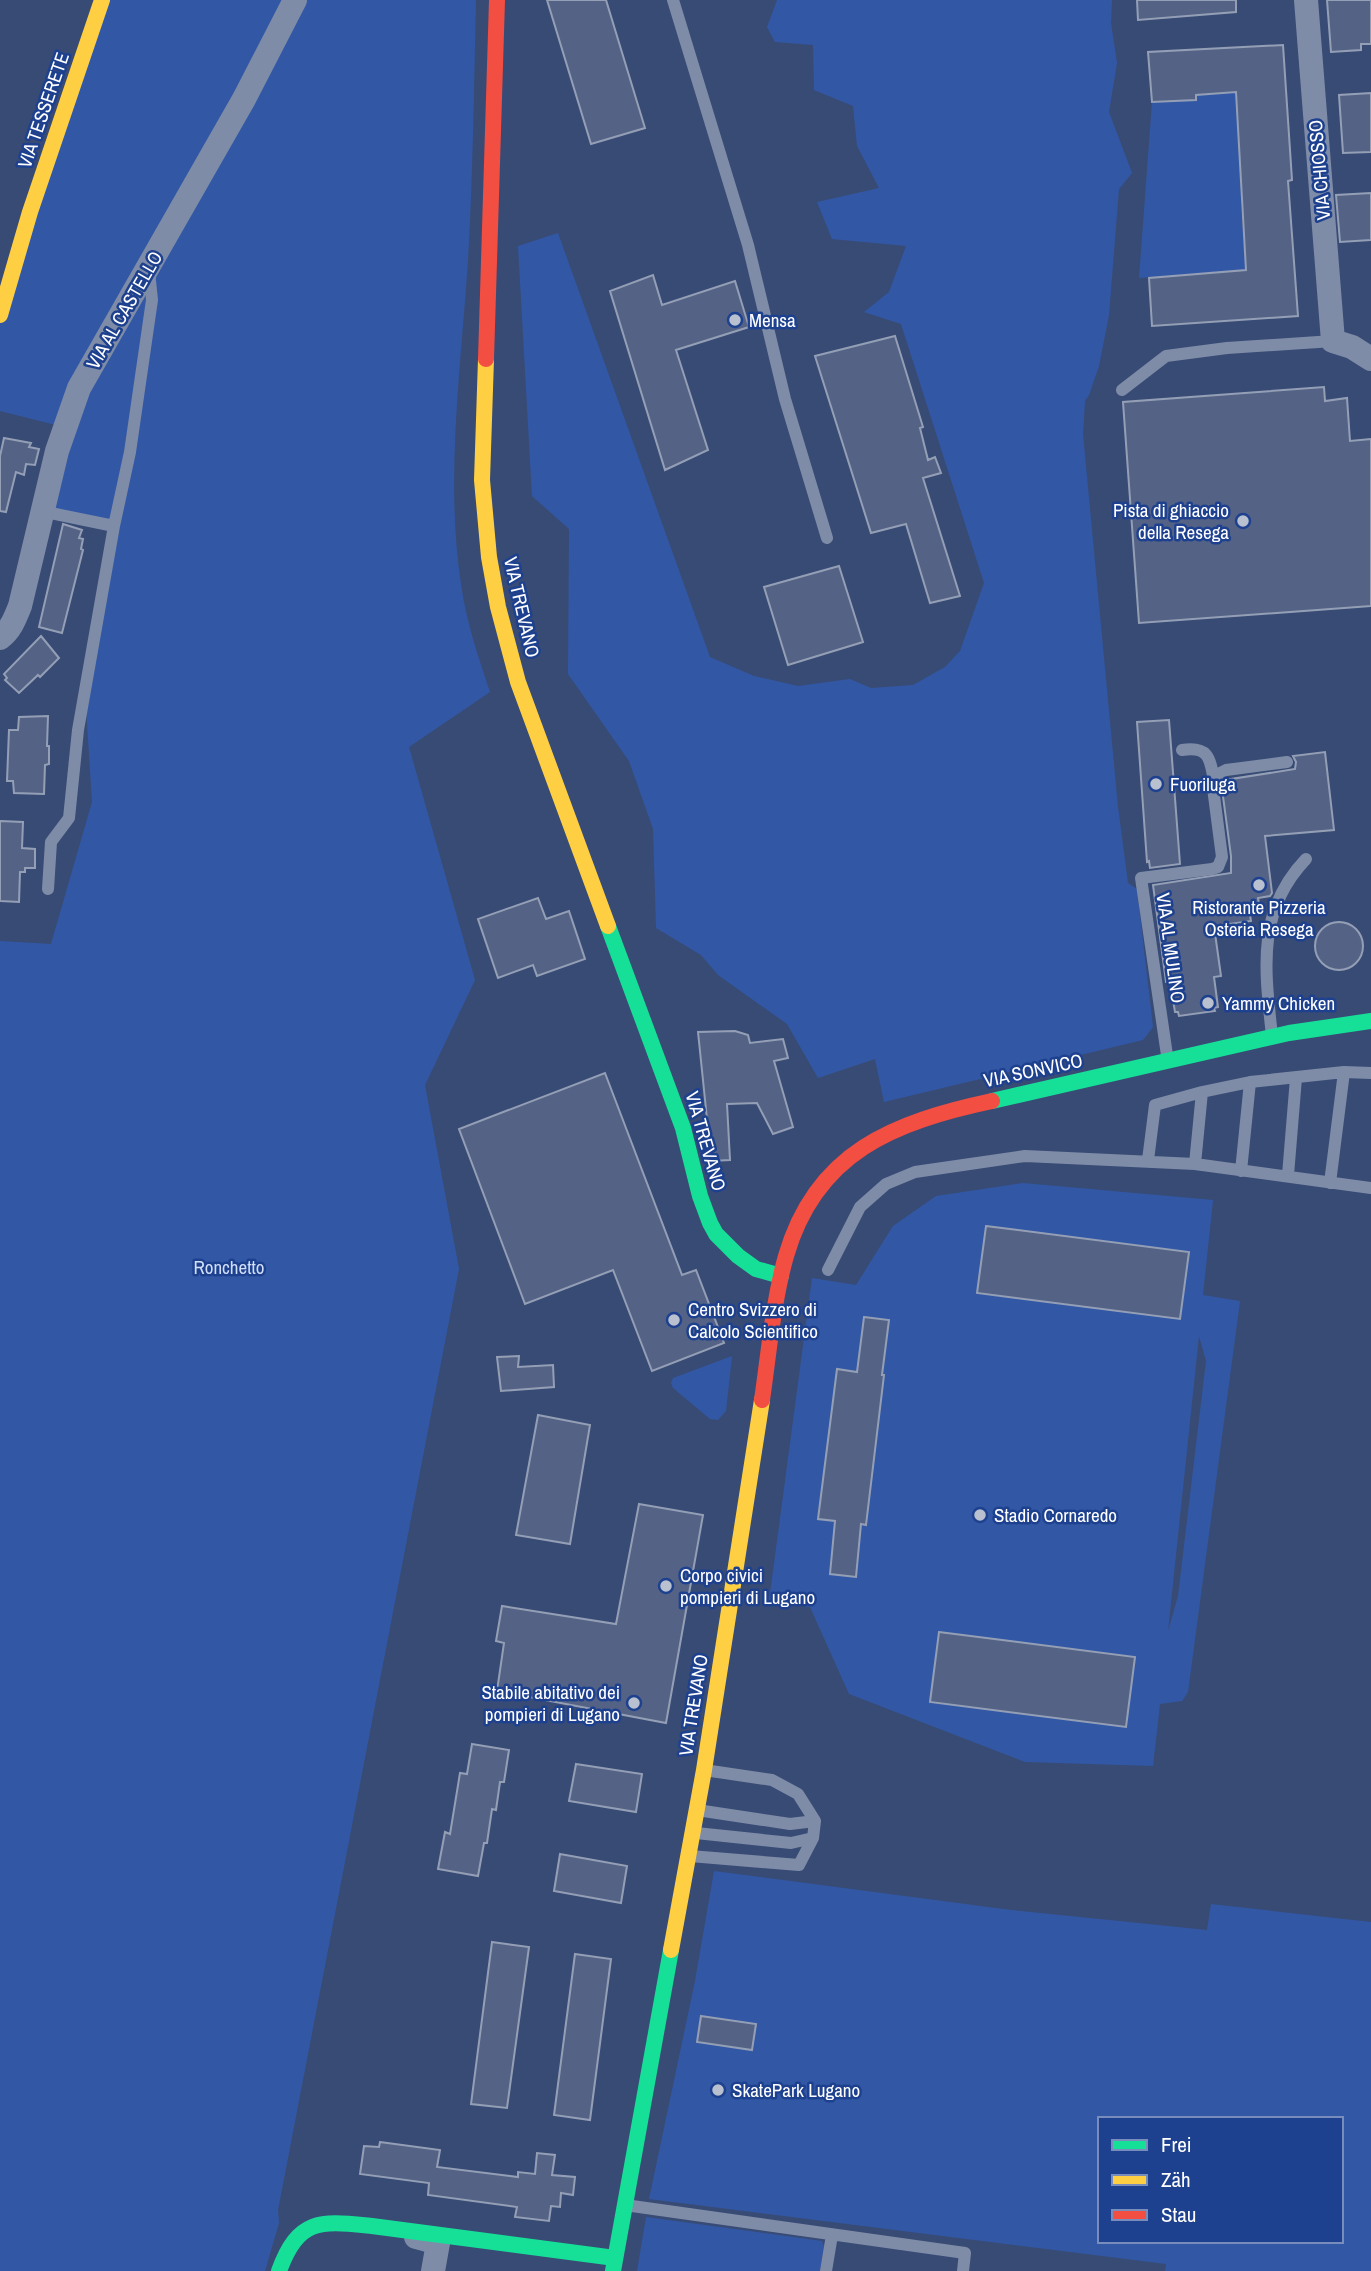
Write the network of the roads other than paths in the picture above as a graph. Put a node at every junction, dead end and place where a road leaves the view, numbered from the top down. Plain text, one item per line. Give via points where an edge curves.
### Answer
1 (102, 0) edge
2 (295, 0) edge
3 (498, 0) edge
4 (673, 0) edge
5 (1306, 0) edge
6 (148, 268) junction
7 (0, 315) edge
8 (1334, 341) junction
9 (1371, 359) edge
10 (1122, 390) dead end
11 (41, 511) junction
12 (114, 526) junction
13 (827, 538) dead end
14 (0, 638) edge
15 (1182, 750) dead end
16 (1287, 762) dead end
17 (1214, 781) junction
18 (1306, 859) dead end
19 (48, 889) dead end
20 (1371, 1021) edge
21 (1272, 1037) junction
22 (1168, 1062) junction
23 (1344, 1072) junction
24 (1371, 1073) edge
25 (1296, 1078) junction
26 (1250, 1082) junction
27 (1202, 1092) junction
28 (1148, 1160) junction
29 (1195, 1164) junction
30 (1241, 1171) junction
31 (1287, 1175) junction
32 (1330, 1183) junction
33 (1371, 1188) edge
34 (828, 1269) dead end
35 (781, 1276) junction
36 (704, 1770) junction
37 (697, 1810) junction
38 (815, 1821) junction
39 (693, 1833) junction
40 (813, 1838) junction
41 (688, 1856) junction
42 (625, 2205) junction
43 (392, 2229) junction
44 (832, 2235) junction
45 (614, 2265) edge
46 (279, 2271) edge
47 (433, 2271) edge
48 (826, 2271) edge
49 (963, 2271) edge

1 - 7 main road, VIA TESSERETE
2 - 6 street, VIA AL CASTELLO
3 - 35 main road, VIA TREVANO via 482,480 498,612 518,682 683,1128 706,1214 716,1234 738,1256 756,1269
4 - 13 lane via 748,245 785,399
5 - 8 street, VIA CHIOSSO
6 - 11 street, VIA AL CASTELLO via 79,388
6 - 12 lane via 152,300 130,452
8 - 9 street
8 - 10 lane via 1166,356
11 - 12 lane
11 - 14 street, VIA AL CASTELLO via 20,606
12 - 19 lane via 78,730 69,818 51,842
15 - 17 lane, VIA AL MULINO via 1203,751
16 - 17 lane via 1226,770
17 - 22 lane, VIA AL MULINO via 1221,862 1212,869 1141,878
18 - 21 lane via 1278,897 1269,926 1265,962
20 - 21 main road, VIA SONVICO
21 - 22 main road, VIA SONVICO
22 - 35 main road, VIA SONVICO via 971,1105 900,1127 869,1143 836,1167 815,1192 799,1217
23 - 24 lane
23 - 25 lane
23 - 32 lane
25 - 26 lane
25 - 31 lane
26 - 27 lane
26 - 30 lane
27 - 28 lane via 1155,1105
27 - 29 lane
28 - 29 lane
28 - 34 lane via 1025,1156 915,1172 886,1184 860,1207
29 - 30 lane
30 - 31 lane
31 - 32 lane
32 - 33 lane
35 - 36 main road, VIA TREVANO
36 - 37 main road, VIA TREVANO
36 - 38 lane via 772,1780 798,1794
37 - 38 lane via 790,1824
37 - 39 main road, VIA TREVANO
38 - 40 lane
39 - 40 lane via 791,1843
39 - 41 main road, VIA TREVANO
40 - 41 lane via 799,1865
41 - 42 main road, VIA TREVANO
42 - 44 lane
42 - 45 main road, VIA TREVANO
43 - 45 main road
43 - 46 main road via 309,2227 296,2236
43 - 47 street via 438,2243
44 - 48 lane
44 - 49 lane via 965,2253

